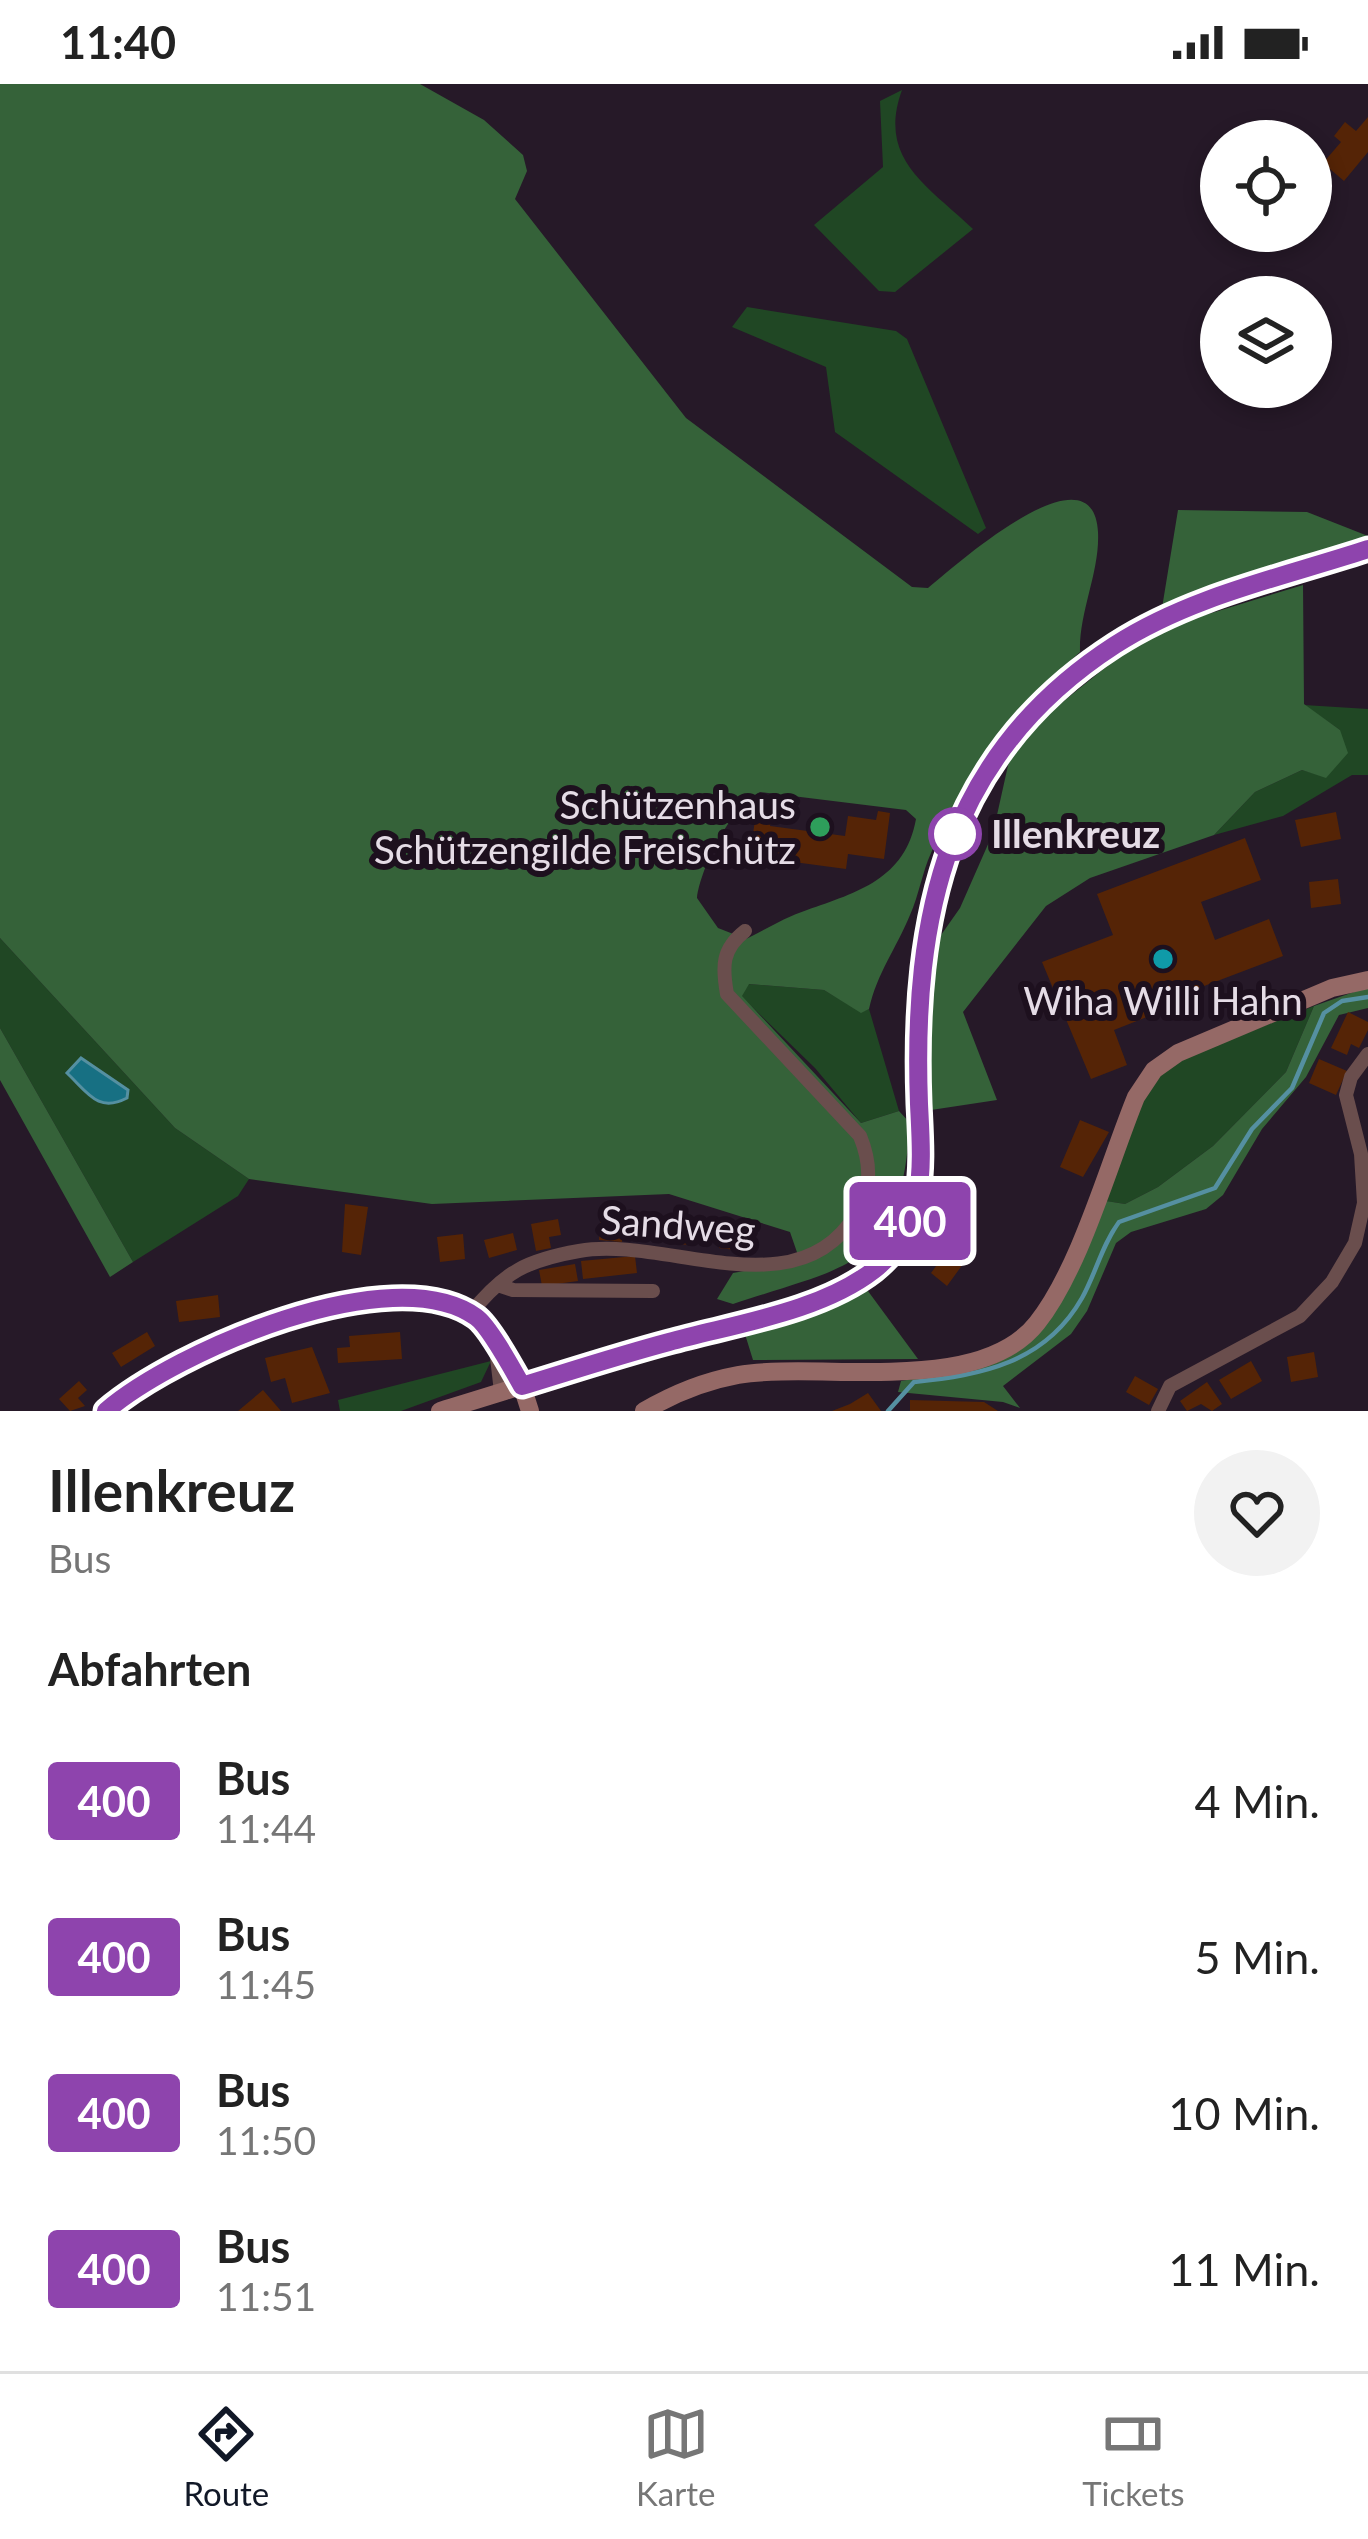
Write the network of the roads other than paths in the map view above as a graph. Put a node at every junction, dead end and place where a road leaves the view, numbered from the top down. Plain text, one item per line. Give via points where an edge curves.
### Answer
1 (1368, 549) edge
2 (745, 931) dead end
3 (1368, 980) edge
4 (1368, 1054) edge
5 (498, 1285) junction
6 (653, 1292) dead end
7 (472, 1313) junction
8 (496, 1348) junction
9 (522, 1386) junction
10 (505, 1401) edge
11 (106, 1411) edge
12 (440, 1411) edge
13 (530, 1411) edge
14 (644, 1411) edge
15 (1158, 1411) edge

1 - 9 main road via 1217,596 1117,644 1044,704 982,781 945,859 925,927 919,1199 903,1237 875,1269 788,1309
2 - 5 street, Sandweg via 725,956 727,994 860,1136 870,1159 867,1194 854,1219 783,1264 583,1250 530,1262
3 - 14 main road via 1333,988 1154,1070 1060,1286 1013,1345 916,1369 737,1375
4 - 15 street via 1346,1095 1364,1203 1355,1243 1300,1316 1170,1387
5 - 6 street, Sandweg
5 - 7 street, Sandweg
7 - 8 street
7 - 11 street via 426,1297 321,1310 241,1332 147,1379
8 - 9 street
8 - 10 street
9 - 10 main road
9 - 13 main road
10 - 12 main road

